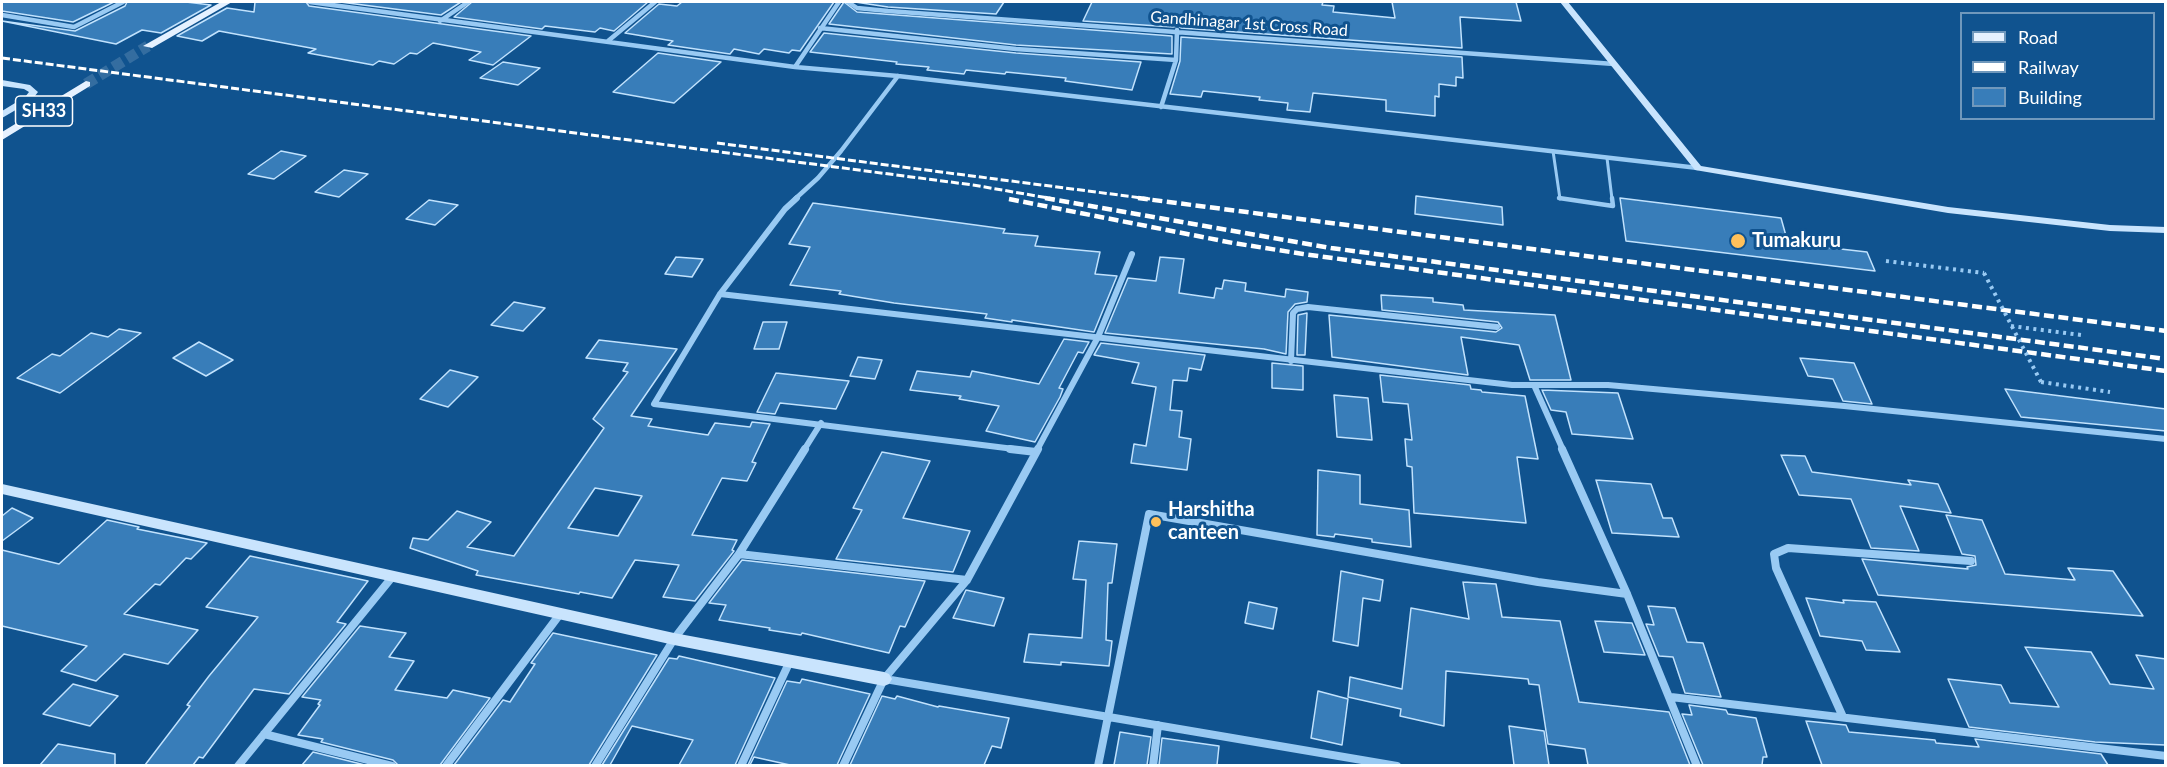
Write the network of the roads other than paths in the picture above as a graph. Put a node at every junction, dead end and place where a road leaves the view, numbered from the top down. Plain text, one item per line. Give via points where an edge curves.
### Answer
1 (123, 2) edge
2 (226, 2) edge
3 (310, 2) edge
4 (468, 2) edge
5 (655, 2) edge
6 (839, 2) edge
7 (849, 2) edge
8 (1564, 2) edge
9 (2, 15) edge
10 (440, 21) junction
11 (820, 28) junction
12 (1177, 30) junction
13 (608, 40) junction
14 (148, 46) tunnel mouth
15 (1176, 60) junction
16 (1614, 64) junction
17 (795, 67) junction
18 (898, 76) junction
19 (2, 83) edge
20 (86, 84) tunnel mouth
21 (1161, 107) junction
22 (2, 115) edge
23 (2, 136) edge
24 (1553, 152) junction
25 (1607, 158) junction
26 (1698, 168) junction
27 (2166, 230) edge
28 (1132, 254) dead end
29 (720, 294) junction
30 (1497, 327) dead end
31 (1098, 337) junction
32 (1291, 361) junction
33 (1534, 385) junction
34 (821, 423) junction
35 (2166, 440) edge
36 (1036, 452) junction
37 (2, 489) edge
38 (739, 554) junction
39 (1971, 561) dead end
40 (393, 576) junction
41 (968, 580) junction
42 (1627, 594) junction
43 (561, 614) junction
44 (674, 639) junction
45 (790, 661) junction
46 (884, 679) junction
47 (1671, 697) junction
48 (1110, 717) junction
49 (1843, 717) junction
50 (1158, 725) junction
51 (264, 734) junction
52 (2166, 756) edge
53 (238, 765) edge
54 (392, 765) edge
55 (446, 765) edge
56 (595, 765) edge
57 (741, 765) edge
58 (843, 765) edge
59 (1098, 765) edge
60 (1153, 765) edge
61 (1397, 765) edge
62 (1697, 765) edge

1 - 9 street via 74,27
2 - 14 main road
3 - 10 street
4 - 10 street
5 - 13 street
6 - 11 street
7 - 12 street, Gandhinagar 1st Cross Road via 858,8 888,11
8 - 16 street
10 - 13 street
11 - 15 street via 1016,49
11 - 17 street
12 - 15 street
12 - 16 street, Gandhinagar 1st Cross Road
13 - 17 street
15 - 21 street
16 - 26 street
17 - 18 street
18 - 21 street
18 - 29 street via 841,151 785,209
19 - 22 street via 34,92
20 - 23 main road, SH33
21 - 24 street
24 - 25 street
24 - 25 lane via 1559,199 1613,206
25 - 26 street
26 - 27 street via 1948,210 2110,228
28 - 31 street
29 - 31 street
29 - 34 street via 654,404
30 - 32 street via 1308,307 1293,313
31 - 32 street
31 - 36 street
32 - 33 street
33 - 35 street via 1608,385
33 - 42 street
34 - 36 street
34 - 38 street
36 - 41 street
37 - 40 street
38 - 41 street
38 - 44 street
39 - 49 street via 1788,548 1774,554 1776,568
40 - 43 street
40 - 51 street
41 - 46 street
42 - 47 street
42 - 48 street via 1538,582 1149,513
43 - 44 street
43 - 55 street
44 - 45 street
44 - 56 street
45 - 46 street
45 - 57 street
46 - 48 street
46 - 58 street
47 - 49 street
47 - 62 street
48 - 50 street
48 - 59 street
49 - 52 street
50 - 60 street
50 - 61 street
51 - 53 street
51 - 54 street

